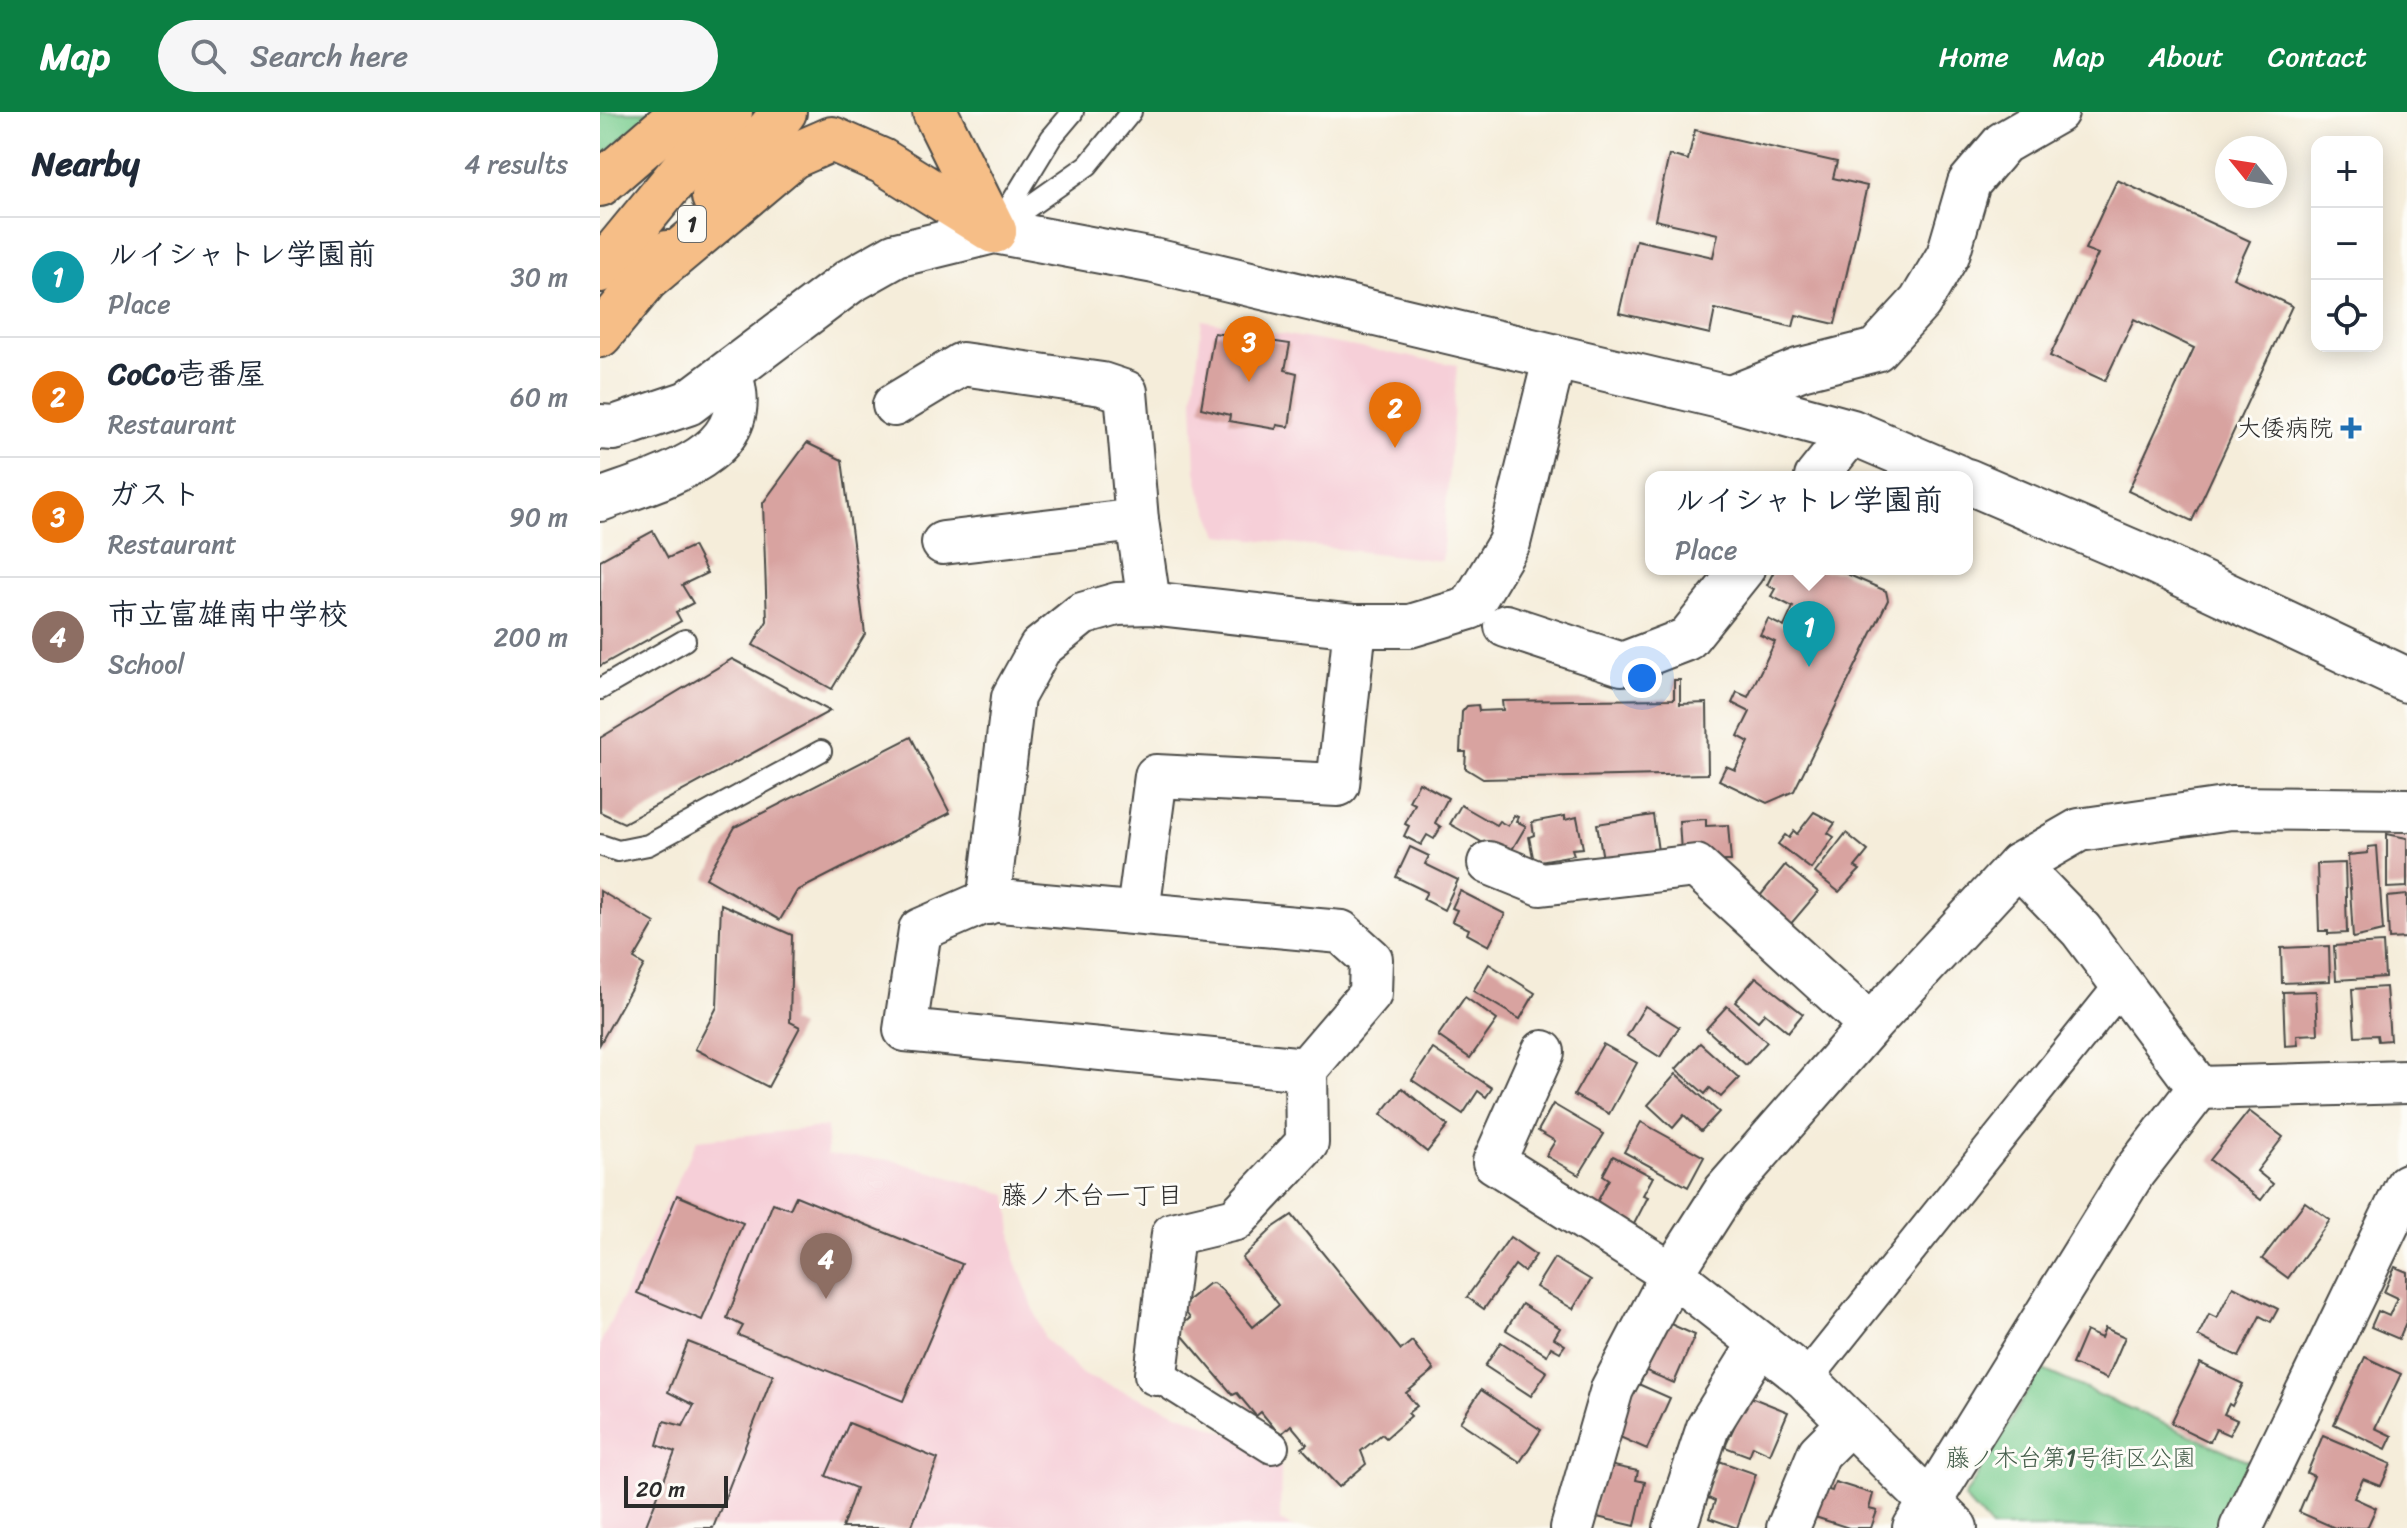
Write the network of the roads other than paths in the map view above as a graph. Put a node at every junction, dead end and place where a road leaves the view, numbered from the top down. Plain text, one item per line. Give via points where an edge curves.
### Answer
1 (683, 112) edge
2 (730, 112) edge
3 (784, 112) edge
4 (935, 112) edge
5 (1073, 112) edge
6 (1131, 112) edge
7 (2057, 112) edge
8 (600, 184) edge
9 (994, 231) junction
10 (600, 270) edge
11 (649, 277) junction
12 (600, 335) edge
13 (1555, 356) junction
14 (730, 373) junction
15 (1728, 398) junction
16 (894, 405) dead end
17 (607, 428) edge
18 (1852, 432) junction
19 (1821, 471) edge
20 (1943, 471) edge
21 (1973, 484) edge
22 (600, 500) edge
23 (1137, 520) junction
24 (943, 543) dead end
25 (1738, 575) edge
26 (1149, 603) junction
27 (1355, 626) junction
28 (1506, 626) dead end
29 (685, 640) dead end
30 (2407, 680) edge
31 (600, 689) edge
32 (821, 751) dead end
33 (2407, 810) edge
34 (600, 845) edge
35 (1489, 863) dead end
36 (2018, 865) junction
37 (989, 901) junction
38 (1138, 912) junction
39 (2123, 983) junction
40 (1870, 1025) junction
41 (1543, 1052) dead end
42 (1306, 1069) junction
43 (2407, 1082) edge
44 (2199, 1088) junction
45 (2407, 1185) edge
46 (1672, 1274) junction
47 (1760, 1343) junction
48 (1156, 1374) joint
49 (1806, 1379) junction
50 (1850, 1422) junction
51 (1272, 1447) dead end
52 (1933, 1519) edge
53 (1572, 1528) edge
54 (1675, 1528) edge
55 (1788, 1528) edge
56 (2241, 1528) edge

1 - 8 main road
2 - 10 main road, 1
3 - 11 main road, 1
4 - 9 main road
5 - 9 lane
6 - 9 lane via 1088,165
7 - 15 street via 2003,143 1969,183 1948,255 1920,302 1876,350 1801,369
9 - 11 main road via 882,161 832,139 793,156
9 - 13 street via 1154,261
9 - 14 street via 896,255 850,281
11 - 12 main road, 1
13 - 15 street
13 - 27 street via 1509,543 1470,608 1410,626
14 - 17 street via 688,403
14 - 22 street via 737,414 723,439 690,463
15 - 18 street
16 - 23 street via 962,364 1126,392
18 - 19 street
18 - 20 street
21 - 30 street via 2156,562
23 - 24 street
23 - 26 street
25 - 28 street via 1687,639 1622,664
26 - 27 street
26 - 37 street via 1117,604 1082,614 1040,648 1013,697
27 - 38 street via 1338,785 1156,776
29 - 31 lane
32 - 34 lane via 648,845 618,851
33 - 36 street via 2231,808 2094,827 2079,830
35 - 40 street via 1541,884 1696,866
36 - 39 street
36 - 40 street
37 - 38 street
37 - 42 street via 920,930 905,1030
38 - 42 street via 1341,932 1371,959 1370,994
39 - 44 street
39 - 49 street
40 - 46 street via 1725,1191
41 - 46 street via 1494,1162
42 - 48 street via 1307,1143 1236,1219 1173,1234
43 - 44 street
44 - 52 street via 2134,1172
45 - 56 street
46 - 47 street
46 - 53 street via 1612,1389
47 - 49 street
47 - 54 street via 1708,1427
48 - 51 street
49 - 50 street
50 - 52 street
50 - 55 street via 1819,1453

